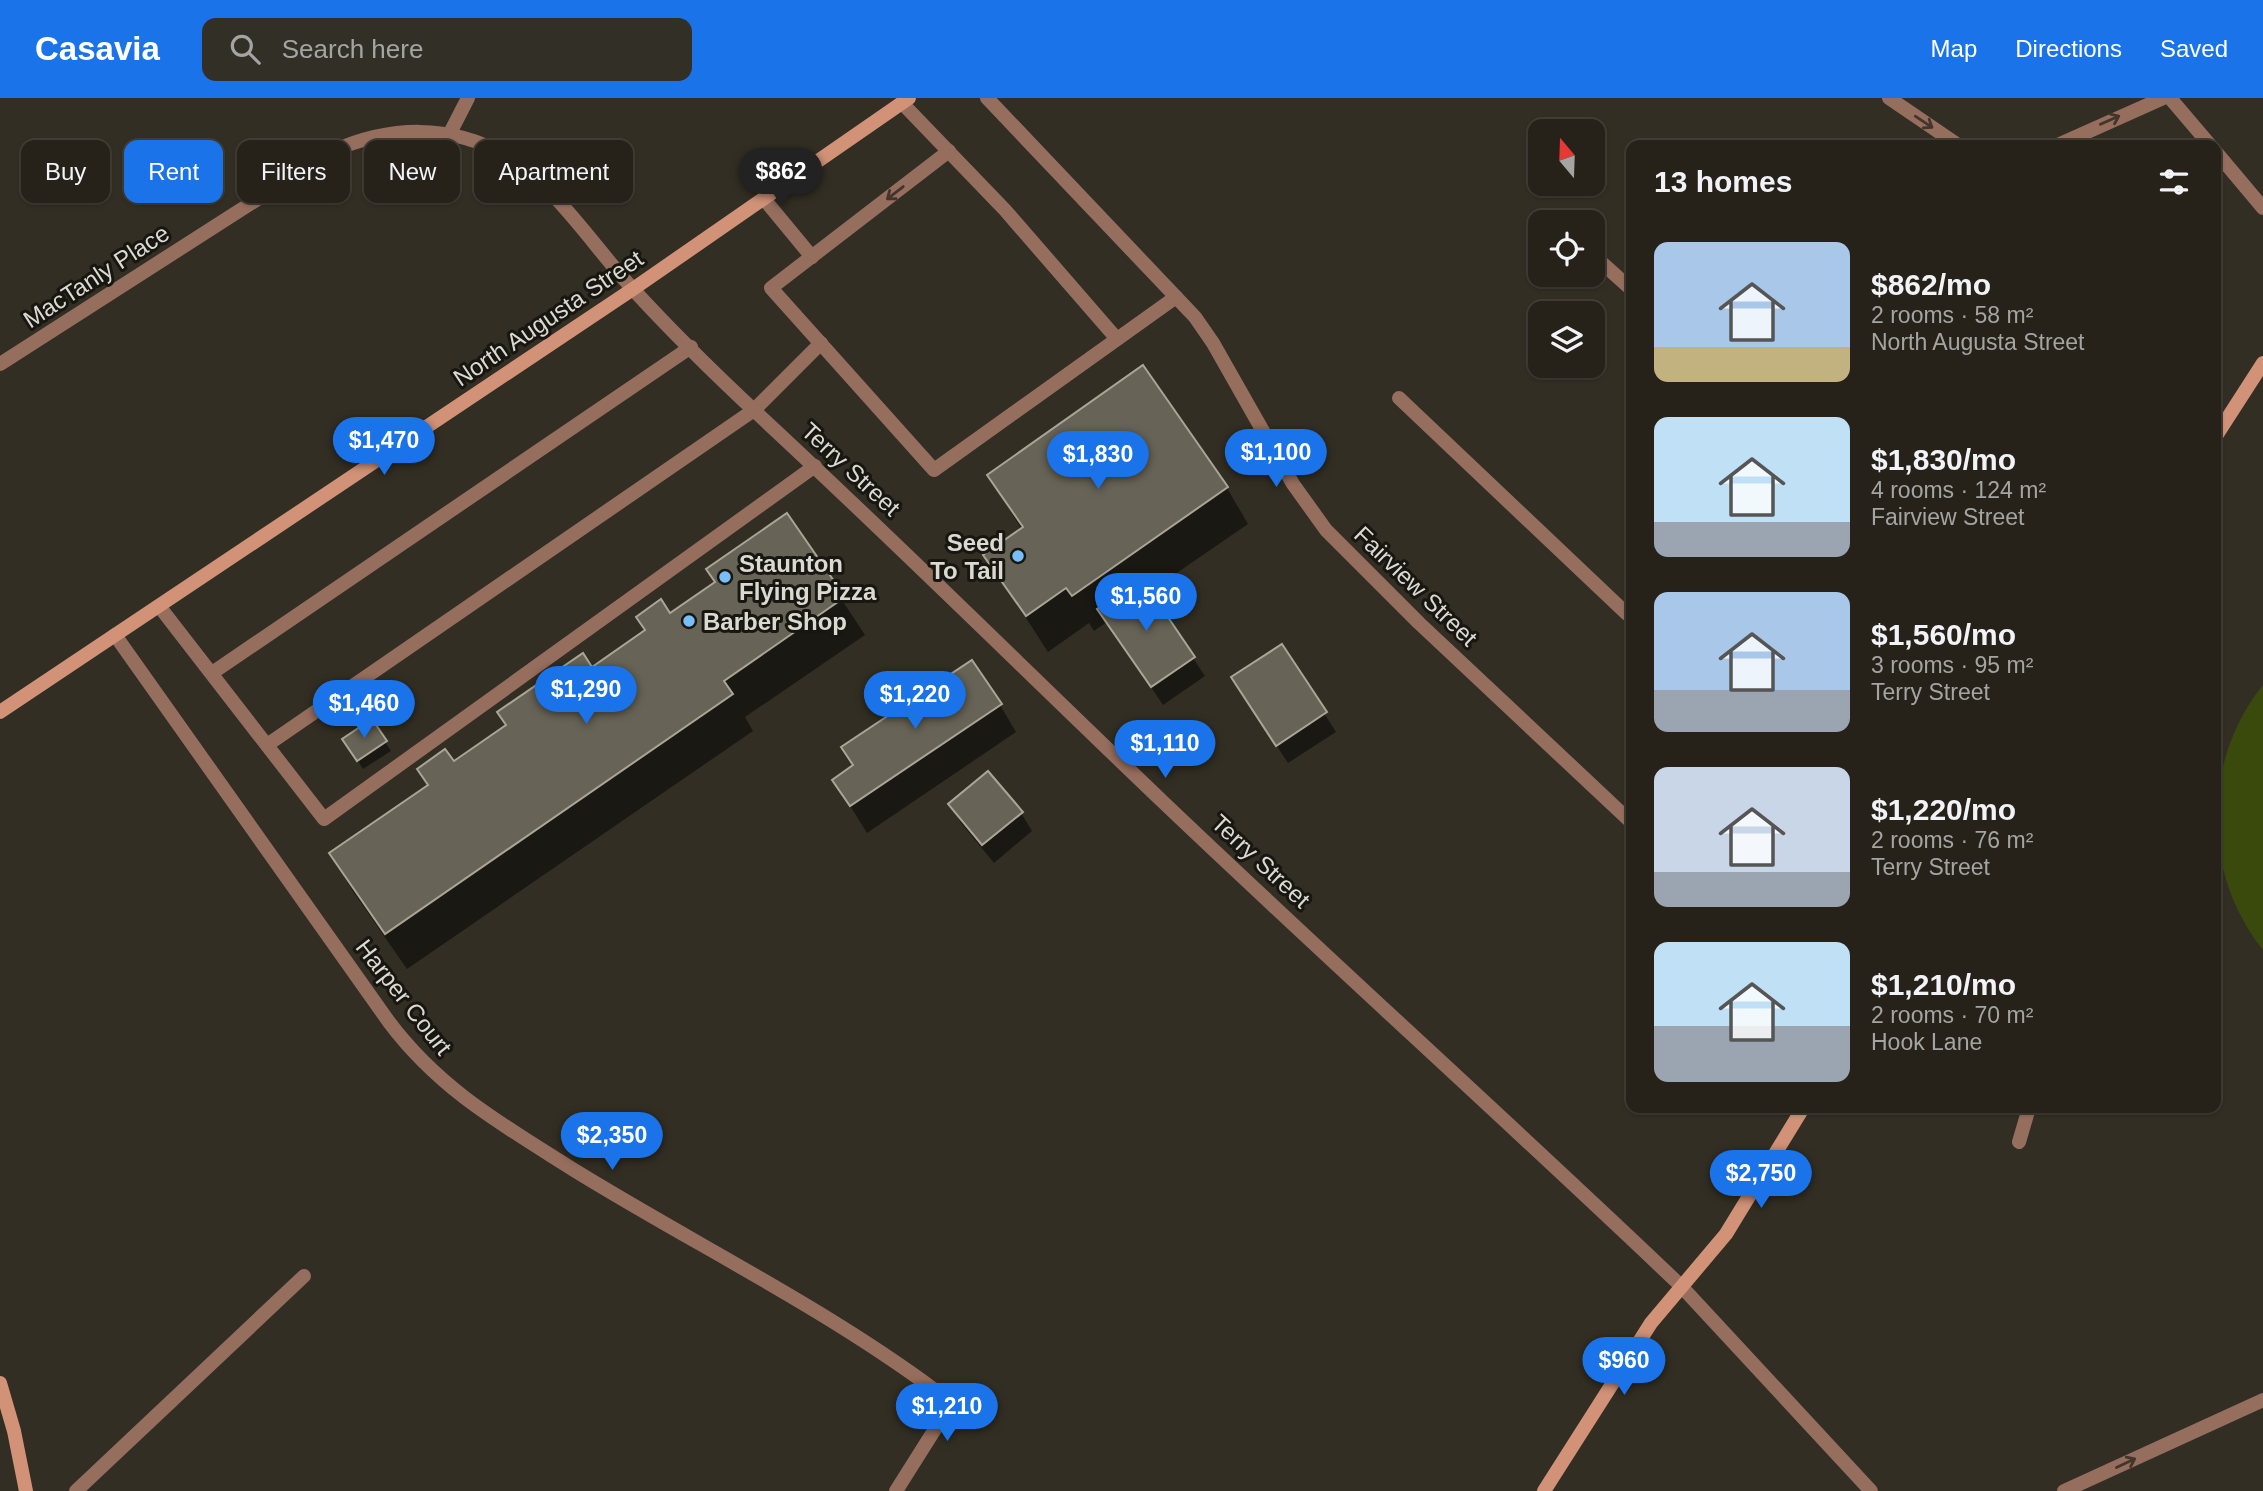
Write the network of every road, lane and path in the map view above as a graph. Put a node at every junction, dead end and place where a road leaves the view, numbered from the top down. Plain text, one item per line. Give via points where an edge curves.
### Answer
1 (468, 98) edge
2 (987, 98) edge
3 (1889, 98) edge
4 (2163, 98) edge
5 (2170, 98) edge
6 (906, 100) edge
7 (449, 135) junction
8 (1951, 140) edge
9 (2069, 140) edge
10 (2206, 140) edge
11 (949, 151) junction
12 (2221, 158) edge
13 (764, 199) junction
14 (2263, 208) edge
15 (811, 257) junction
16 (1605, 266) edge
17 (1626, 285) edge
18 (633, 289) junction
19 (1176, 297) junction
20 (1117, 339) junction
21 (821, 343) junction
22 (691, 347) junction
23 (2263, 363) edge
24 (0, 364) edge
25 (1399, 398) dead end
26 (754, 410) junction
27 (2221, 428) edge
28 (815, 466) junction
29 (159, 606) junction
30 (1626, 613) edge
31 (115, 635) junction
32 (212, 673) junction
33 (0, 712) edge
34 (267, 745) junction
35 (1626, 817) edge
36 (1800, 1113) edge
37 (2028, 1113) edge
38 (2019, 1142) dead end
39 (304, 1276) dead end
40 (1681, 1286) junction
41 (0, 1383) edge
42 (2263, 1400) edge
43 (26, 1491) edge
44 (76, 1491) edge
45 (896, 1491) edge
46 (1544, 1491) edge
47 (1871, 1491) edge
48 (2064, 1491) edge

1 - 7 street
2 - 19 street, Fairview Street
3 -> 8 street
9 -> 4 street
5 - 10 street
6 - 11 street
6 - 13 main road, North Augusta Street
7 - 18 street, MacTanly Place via 495,150 527,171
7 - 24 street, MacTanly Place via 390,133 331,152
11 -> 15 street
11 - 20 street
12 - 14 street
13 - 15 street
13 - 18 main road, North Augusta Street
15 - 21 street via 771,288
16 - 17 street
18 - 22 street, Terry Street
18 - 29 main road, North Augusta Street
19 - 20 street
19 - 35 street, Fairview Street via 1213,343 1293,484 1326,530
20 - 21 street via 934,470
21 - 26 street
22 - 26 street, Terry Street
22 - 32 street
23 - 27 main road
25 - 30 street
26 - 28 street, Terry Street
26 - 34 street
28 - 34 street via 324,819
28 - 40 street, Terry Street via 1165,804
29 - 31 main road, North Augusta Street
29 - 32 street
31 - 33 main road, North Augusta Street
31 - 45 street, Harper Court via 420,1060 456,1093 936,1391 943,1405 942,1418
32 - 34 street
36 - 40 main road via 1726,1234
37 - 38 street
39 - 44 street
40 - 46 main road via 1651,1323
40 - 47 street, Terry Street
41 - 43 main road
48 -> 42 street

